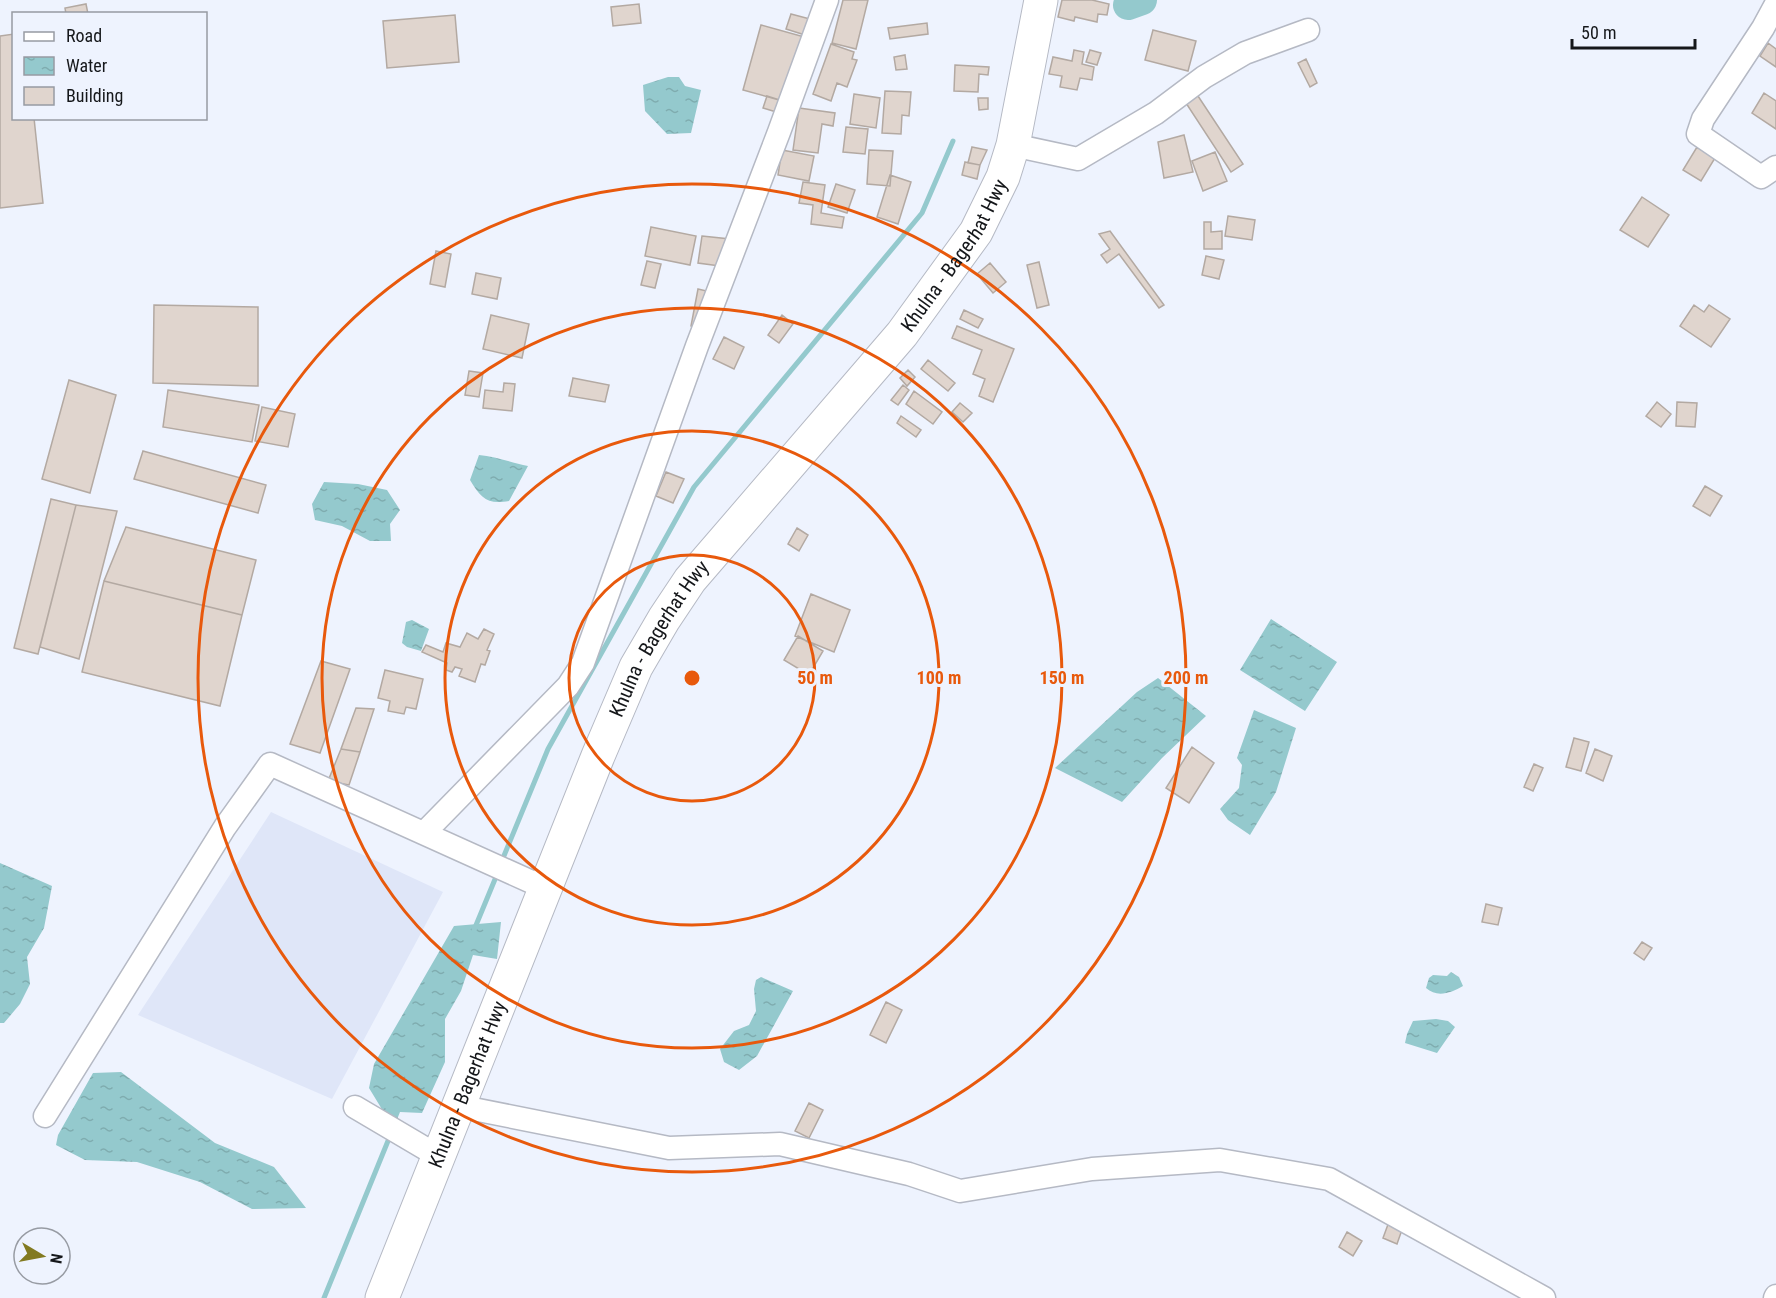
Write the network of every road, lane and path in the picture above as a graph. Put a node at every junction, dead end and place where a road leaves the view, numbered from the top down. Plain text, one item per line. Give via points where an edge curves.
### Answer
1 (827, 0) edge
2 (1041, 0) edge
3 (1776, 4) edge
4 (1308, 30) dead end
5 (1013, 145) junction
6 (1776, 167) edge
7 (424, 833) junction
8 (545, 888) junction
9 (458, 1106) junction
10 (355, 1107) dead end
11 (45, 1116) dead end
12 (438, 1156) junction
13 (382, 1298) edge
14 (1544, 1298) edge

1 - 7 street via 583,663 568,686
2 - 5 highway, Khulna - Bagerhat Hwy
3 - 6 street via 1703,119 1698,134 1761,177
4 - 5 street via 1245,53 1078,159
5 - 8 highway, Khulna - Bagerhat Hwy via 1003,177 976,232 902,334 690,580 664,620 636,668
7 - 8 street
7 - 11 street via 270,764 225,827
8 - 9 highway, Khulna - Bagerhat Hwy
9 - 12 highway, Khulna - Bagerhat Hwy
9 - 14 street via 669,1148 780,1144 909,1174 960,1191 1092,1169 1220,1160 1329,1179
10 - 12 street
12 - 13 highway, Khulna - Bagerhat Hwy

